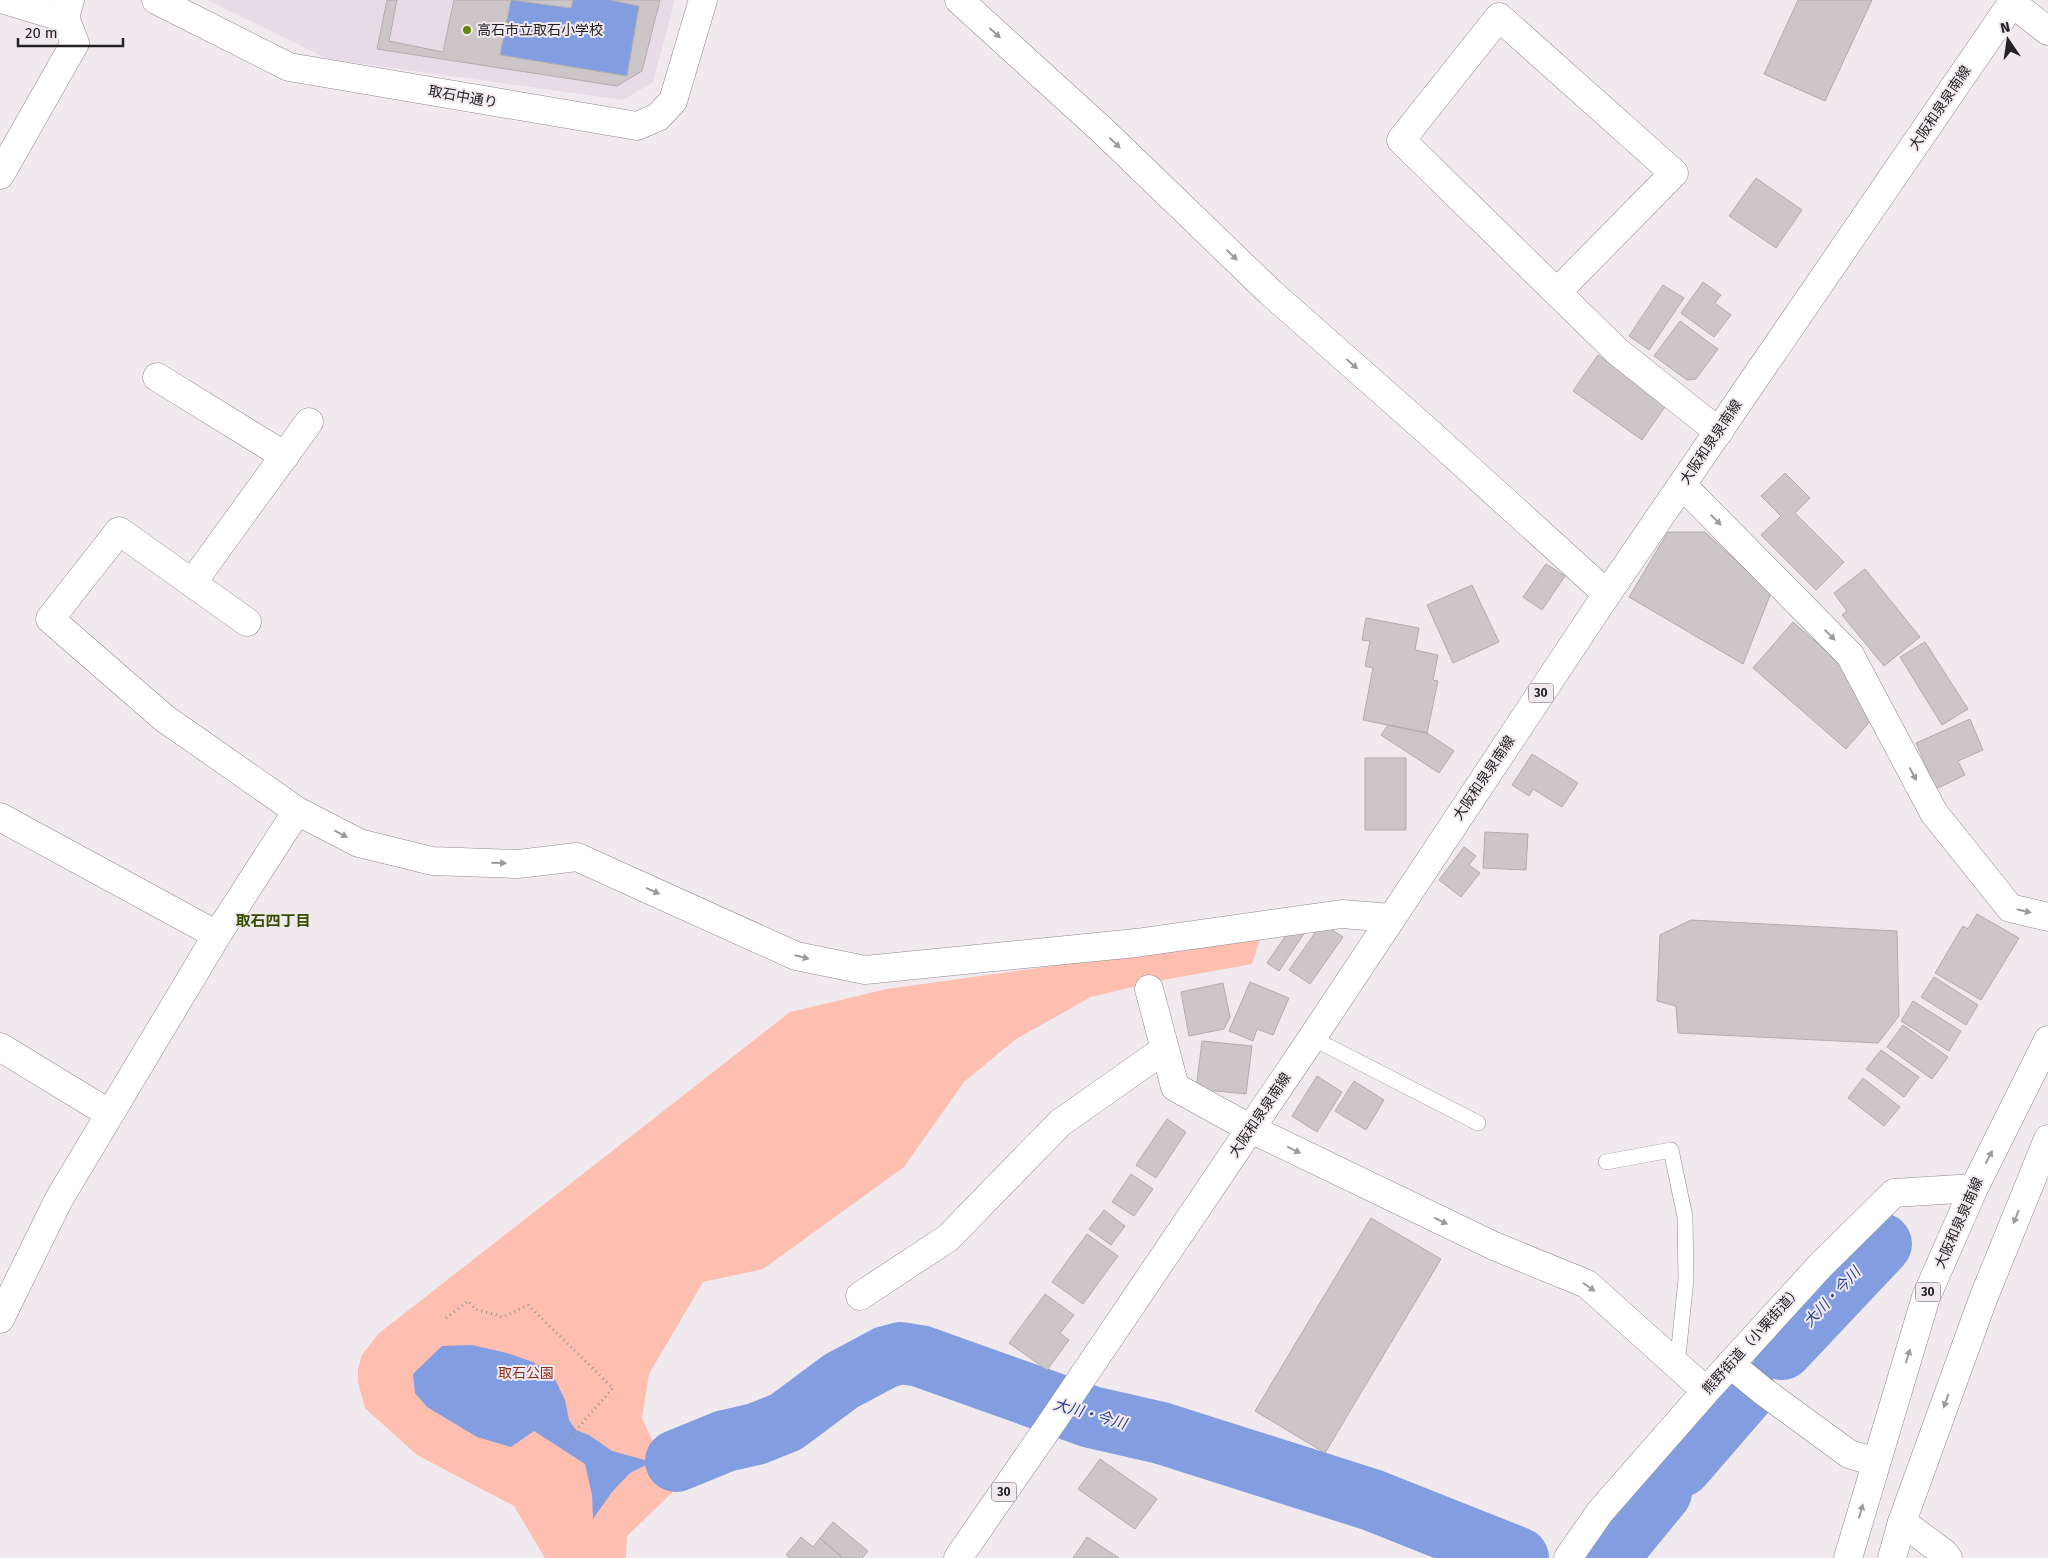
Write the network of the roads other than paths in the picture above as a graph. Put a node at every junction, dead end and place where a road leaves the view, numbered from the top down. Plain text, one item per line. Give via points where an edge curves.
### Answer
1 (5, 0) edge
2 (156, 0) edge
3 (704, 0) edge
4 (959, 0) edge
5 (2013, 2) edge
6 (68, 9) edge
7 (2048, 31) edge
8 (0, 175) edge
9 (1557, 292) junction
10 (157, 377) dead end
11 (309, 422) dead end
12 (1719, 432) junction
13 (285, 456) junction
14 (1682, 485) junction
15 (192, 583) junction
16 (1607, 594) junction
17 (247, 622) dead end
18 (297, 811) junction
19 (0, 817) edge
20 (2048, 917) edge
21 (1391, 918) junction
22 (217, 936) junction
23 (1149, 989) dead end
24 (1312, 1038) junction
25 (2048, 1040) edge
26 (0, 1047) edge
27 (1165, 1049) junction
28 (110, 1114) junction
29 (1478, 1123) dead end
30 (1250, 1128) junction
31 (2048, 1139) edge
32 (1606, 1162) dead end
33 (1974, 1188) junction
34 (860, 1296) dead end
35 (0, 1318) edge
36 (1730, 1364) junction
37 (1678, 1366) junction
38 (1706, 1391) junction
39 (1876, 1462) junction
40 (1902, 1522) junction
41 (958, 1558) edge
42 (1568, 1558) edge
43 (1848, 1558) edge
44 (1892, 1558) edge
45 (1948, 1558) edge

1 - 6 street
2 - 3 street, 取石中通り via 289,68 637,126 658,117 673,101
4 -> 16 street via 1102,130 1270,292
5 - 7 street
5 - 12 street, 大阪和泉泉南線 / 30
6 - 8 street via 76,43
9 - 9 street via 1674,174 1499,17 1401,140
9 - 12 street via 1618,352
10 - 13 street
11 - 13 street
12 - 14 street, 大阪和泉泉南線 / 30
13 - 15 street
14 - 16 street, 大阪和泉泉南線 / 30
14 -> 20 street via 1850,655 1934,813 2010,908
15 - 17 street
15 - 18 street via 119,531 50,619 164,718
16 - 21 street, 大阪和泉泉南線 / 30
18 -> 21 street via 359,844 432,861 518,864 577,857 796,956 864,970 1136,943 1342,914
18 - 22 street
19 - 22 street
21 - 24 street, 大阪和泉泉南線 / 30
22 - 28 street
23 - 27 street
24 - 29 lane
24 - 30 street, 大阪和泉泉南線 / 30
33 -> 25 street, 大阪和泉泉南線 / 30
26 - 28 street
27 - 30 street via 1175,1087
27 - 34 street via 1060,1123 948,1238
28 - 35 street via 59,1199
30 -> 37 street via 1494,1246 1587,1284
30 - 41 street, 大阪和泉泉南線 / 30
31 -> 40 street via 1983,1299
32 - 37 lane via 1671,1150 1685,1217 1686,1279
33 - 36 street, 熊野街道（小栗街道） via 1894,1193 1820,1266
39 -> 33 street, 大阪和泉泉南線 / 30 via 1926,1297
36 - 38 street, 熊野街道（小栗街道）
36 - 39 street via 1849,1454
37 - 38 street
38 - 42 street, 熊野街道（小栗街道） via 1600,1512
43 -> 39 street, 大阪和泉泉南線 / 30
40 - 44 street
40 - 45 street

